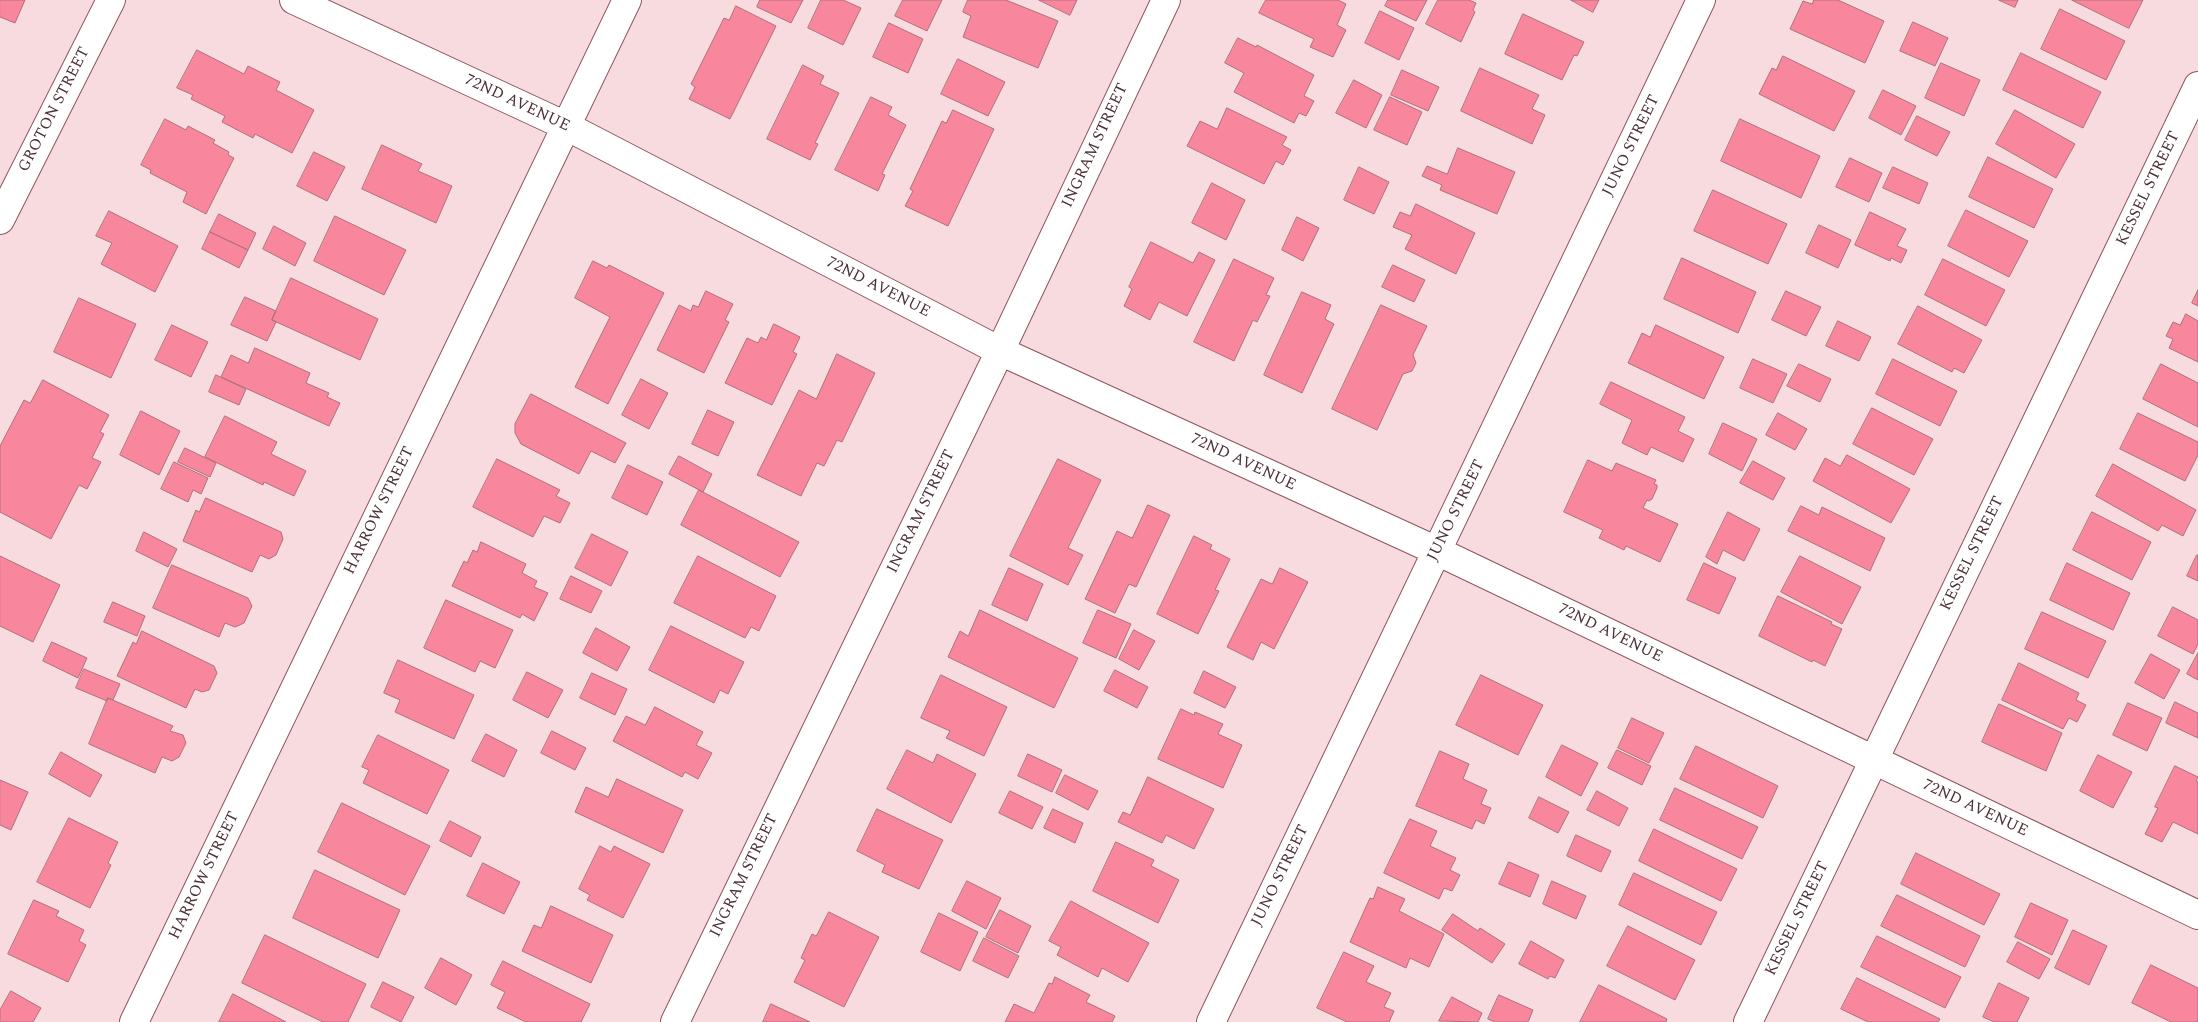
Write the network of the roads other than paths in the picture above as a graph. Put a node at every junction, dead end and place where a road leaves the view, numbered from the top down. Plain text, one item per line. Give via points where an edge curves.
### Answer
1 (110, 0) edge
2 (294, 0) edge
3 (627, 0) edge
4 (1166, 0) edge
5 (1701, 0) edge
6 (2198, 86) edge
7 (566, 126) junction
8 (0, 220) edge
9 (1000, 351) junction
10 (1437, 551) junction
11 (1874, 761) junction
12 (2198, 915) edge
13 (134, 1022) edge
14 (675, 1022) edge
15 (1211, 1022) edge
16 (1748, 1022) edge

1 - 8 street, GROTON STREET
2 - 7 street, 72ND AVENUE
3 - 7 street, HARROW STREET
4 - 9 street, INGRAM STREET
5 - 10 street, JUNO STREET
6 - 11 street, KESSEL STREET
7 - 9 street, 72ND AVENUE
7 - 13 street, HARROW STREET
9 - 10 street, 72ND AVENUE
9 - 14 street, INGRAM STREET
10 - 11 street, 72ND AVENUE
10 - 15 street, JUNO STREET
11 - 12 street, 72ND AVENUE
11 - 16 street, KESSEL STREET

